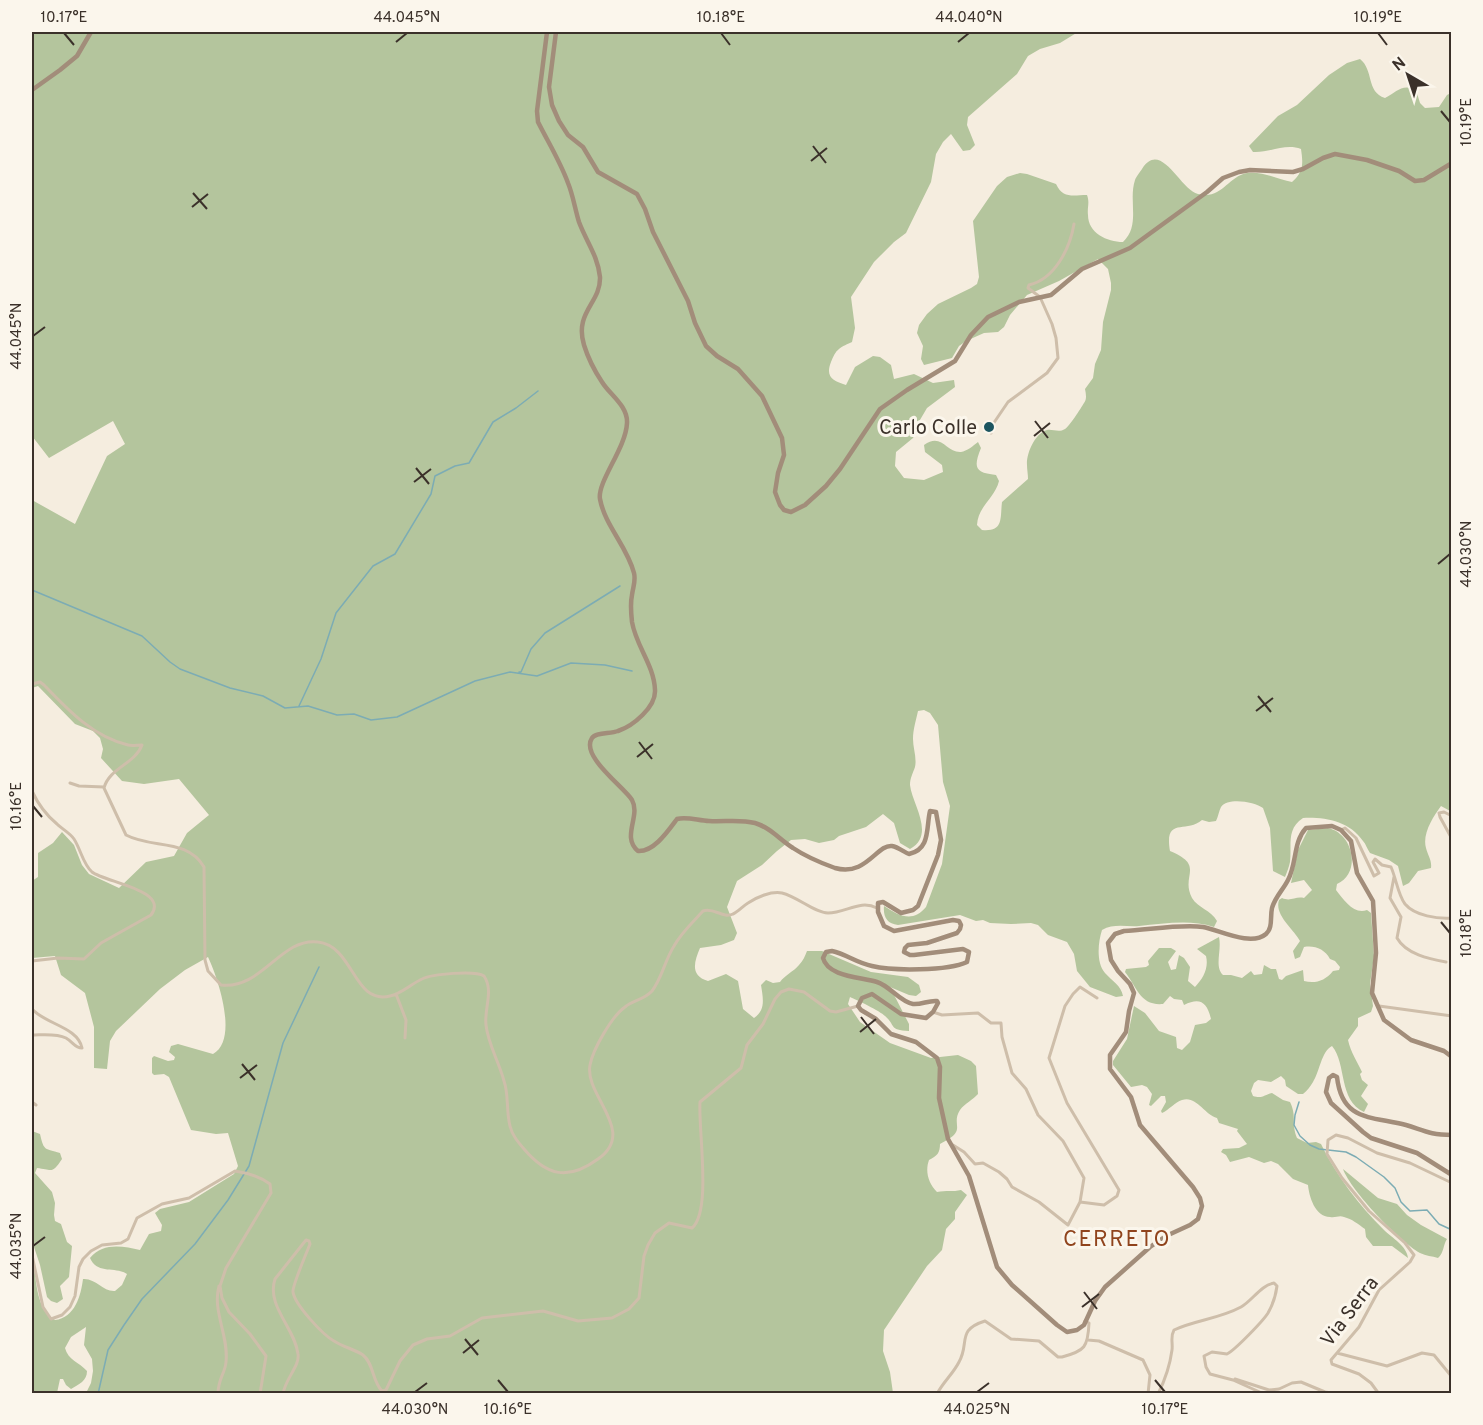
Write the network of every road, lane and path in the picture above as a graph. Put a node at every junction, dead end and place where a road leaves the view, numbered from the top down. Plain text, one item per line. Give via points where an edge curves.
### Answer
1 (92, 32) edge
2 (547, 32) edge
3 (556, 32) edge
4 (32, 90) edge
5 (1452, 163) edge
6 (1074, 224) dead end
7 (1040, 297) junction
8 (991, 433) dead end
9 (32, 684) edge
10 (70, 783) dead end
11 (104, 787) junction
12 (32, 791) edge
13 (1452, 816) edge
14 (1341, 830) junction
15 (1452, 839) edge
16 (1394, 875) junction
17 (877, 908) junction
18 (1452, 918) edge
19 (32, 961) edge
20 (1446, 962) dead end
21 (396, 994) junction
22 (1097, 998) dead end
23 (858, 1006) junction
24 (1377, 1006) junction
25 (32, 1009) edge
26 (933, 1012) junction
27 (1452, 1016) edge
28 (32, 1035) edge
29 (405, 1038) dead end
30 (1452, 1057) edge
31 (32, 1102) edge
32 (36, 1106) dead end
33 (1452, 1135) edge
34 (951, 1144) junction
35 (1452, 1175) edge
36 (1452, 1183) edge
37 (1080, 1202) junction
38 (32, 1255) edge
39 (220, 1281) junction
40 (1085, 1321) junction
41 (1088, 1340) junction
42 (1337, 1353) junction
43 (1452, 1377) edge
44 (1233, 1380) junction
45 (387, 1392) edge
46 (218, 1394) edge
47 (260, 1394) edge
48 (284, 1394) edge
49 (937, 1394) edge
50 (1148, 1394) edge
51 (1158, 1394) edge
52 (1264, 1394) edge
53 (1338, 1394) edge
54 (1379, 1394) edge

1 - 4 street via 77,56
2 - 17 street via 538,122 569,184 579,223 596,258 600,278 582,320 582,334 592,366 624,409 627,422 625,438 601,486 600,497 604,516 633,572 633,623 656,689 652,705 632,722 592,738 592,753 633,801 631,843 638,851 656,844 677,819 744,821 764,826 791,847 820,862 853,869 886,847 909,854 918,851 933,810 940,849 921,902 913,910 901,913 883,902
3 - 7 street via 549,87 559,121 598,172 637,194 706,346 738,369 762,396 782,438 784,455 775,492 784,510 797,510 826,486 880,409 955,361 980,324 1011,305
5 - 7 street via 1424,180 1415,181 1367,160 1335,154 1293,172 1239,172 1223,178 1130,248 1082,269 1057,291
6 - 7 street via 1072,240 1053,272 1029,285
7 - 8 street via 1052,324 1058,358 1047,373 1008,402
9 - 11 street via 40,682 78,719 107,736 142,746 138,754 114,771
10 - 11 street
11 - 21 street via 126,835 182,848 204,867 205,960 208,971 221,985 248,981 292,949 315,941 340,952 367,992 378,997
12 - 19 street via 45,813 74,840 93,873 148,896 155,907 151,915 107,939 84,959
13 - 15 street via 1439,813
14 - 16 street via 1344,828 1356,838 1374,876 1379,873 1375,859 1391,867
14 - 24 street via 1351,841 1357,873 1372,901 1376,953 1372,993
14 - 40 street via 1332,826 1304,830 1290,876 1272,908 1270,929 1261,938 1185,927 1124,931 1114,934 1108,942 1111,960 1134,993 1126,1032 1110,1055 1110,1069 1131,1097 1140,1125 1193,1187 1202,1206 1198,1219 1150,1247 1105,1287
16 - 18 street via 1406,905 1439,919
16 - 20 street via 1390,898 1401,917 1397,938 1405,948
17 - 21 street via 862,904 827,914 799,899 774,893 728,916 703,911 674,945 653,989 646,997 624,1007 600,1041 590,1070 611,1124 612,1140 604,1155 568,1173 544,1168 512,1132 505,1082 486,1027 489,987 484,976 474,972 431,975
17 - 26 street via 884,926 894,931 958,921 961,925 957,933 909,945 904,952 914,955 963,949 969,952 969,959 956,965 889,968 862,964 832,951 823,955 824,962 836,971 885,985 910,1003 937,1001
21 - 29 street via 406,1020
22 - 37 street via 1080,987 1072,994 1049,1058 1067,1103 1119,1190 1104,1205
23 - 26 street via 862,998 872,994 907,1016 926,1018
23 - 34 street via 891,1034 916,1042 937,1058 939,1098
23 - 45 street via 830,1011 804,992 789,989 775,999 747,1045 741,1068 700,1102 703,1188 696,1224 692,1228 669,1223 655,1233 644,1256 639,1298 629,1309 612,1318 578,1321 543,1311 482,1318 450,1336 413,1345 400,1361
24 - 27 street
24 - 30 street via 1394,1029
25 - 28 street via 70,1032 82,1048 66,1038
26 - 37 street via 978,1013 990,1023 1000,1023 1012,1073 1026,1089 1038,1114 1063,1142 1084,1178
31 - 32 street
33 - 35 street via 1431,1135 1405,1125 1370,1119 1346,1104 1336,1077 1329,1078 1326,1092 1331,1103 1363,1132 1417,1154
34 - 37 street via 975,1164 983,1163 999,1172 1012,1187 1040,1202 1068,1225
34 - 40 street via 969,1176 992,1256 1002,1275 1067,1332 1077,1330
36 - 42 street, Via Serra via 1410,1162 1377,1153 1342,1136 1332,1136 1326,1145 1327,1154 1342,1178 1414,1255 1379,1290 1359,1327
38 - 39 street via 43,1307 51,1319 70,1308 83,1259 102,1245 128,1239 137,1218 162,1204 189,1198 235,1171 252,1174 270,1184 270,1193
39 - 46 street via 219,1313 227,1350
39 - 47 street via 229,1312 266,1356
40 - 41 street via 1089,1323
41 - 49 street via 1084,1348 1058,1357 1039,1341 1011,1339 988,1322 982,1322 966,1333 961,1360
41 - 50 street via 1143,1360 1150,1375
42 - 43 street via 1387,1366 1422,1353 1434,1355
42 - 54 street, Via Serra via 1332,1364 1359,1374
44 - 51 street via 1210,1374 1204,1356 1212,1352 1227,1354 1240,1344 1267,1315 1277,1286 1274,1283 1240,1308 1174,1330 1172,1353
44 - 52 street
44 - 53 street via 1269,1390 1301,1382
45 - 48 street via 377,1387 362,1355 325,1335 295,1297 293,1287 310,1244 306,1240 273,1286 298,1354

